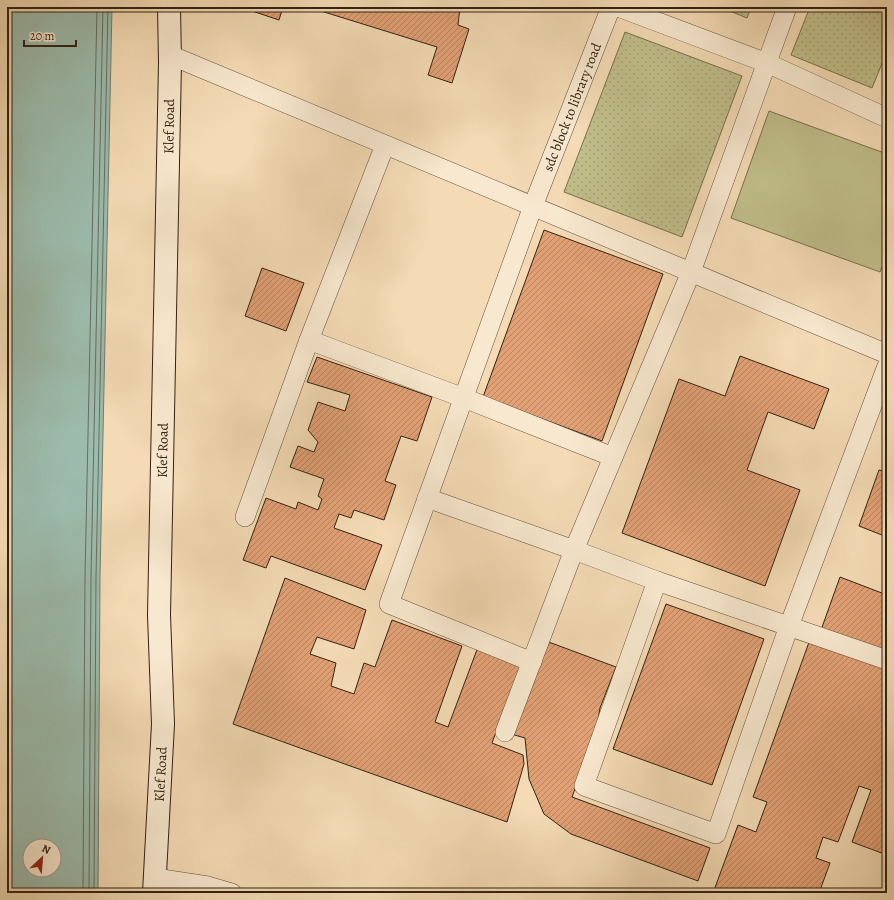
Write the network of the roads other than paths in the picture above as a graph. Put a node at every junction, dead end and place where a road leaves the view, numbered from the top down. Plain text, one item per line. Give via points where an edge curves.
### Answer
1 (169, 7) edge
2 (611, 7) edge
3 (618, 7) edge
4 (787, 7) edge
5 (170, 55) junction
6 (766, 63) junction
7 (887, 118) edge
8 (385, 145) junction
9 (533, 206) junction
10 (691, 272) junction
11 (309, 340) junction
12 (887, 354) edge
13 (887, 366) edge
14 (464, 398) junction
15 (613, 457) junction
16 (427, 498) junction
17 (245, 516) dead end
18 (574, 550) junction
19 (657, 581) junction
20 (789, 626) junction
21 (887, 660) edge
22 (532, 662) junction
23 (505, 732) dead end
24 (154, 885) edge
25 (232, 893) edge

1 - 5 main road, Klef Road
2 - 9 street, sdc block to library road
3 - 6 street
4 - 6 street
5 - 8 street
5 - 24 main road, Klef Road via 159,615 163,724
6 - 7 street
6 - 10 street
8 - 9 street
8 - 11 street
9 - 10 street
9 - 14 street, sdc block to library road
10 - 12 street
10 - 15 street
11 - 14 street
11 - 17 street
13 - 20 street
14 - 15 street
14 - 16 street, sdc block to library road
15 - 18 street
16 - 18 street
16 - 22 street, sdc block to library road via 389,604
18 - 19 street
18 - 22 street
19 - 20 street
19 - 20 street via 584,786 716,834
20 - 21 street
22 - 23 street
24 - 25 street via 208,886

